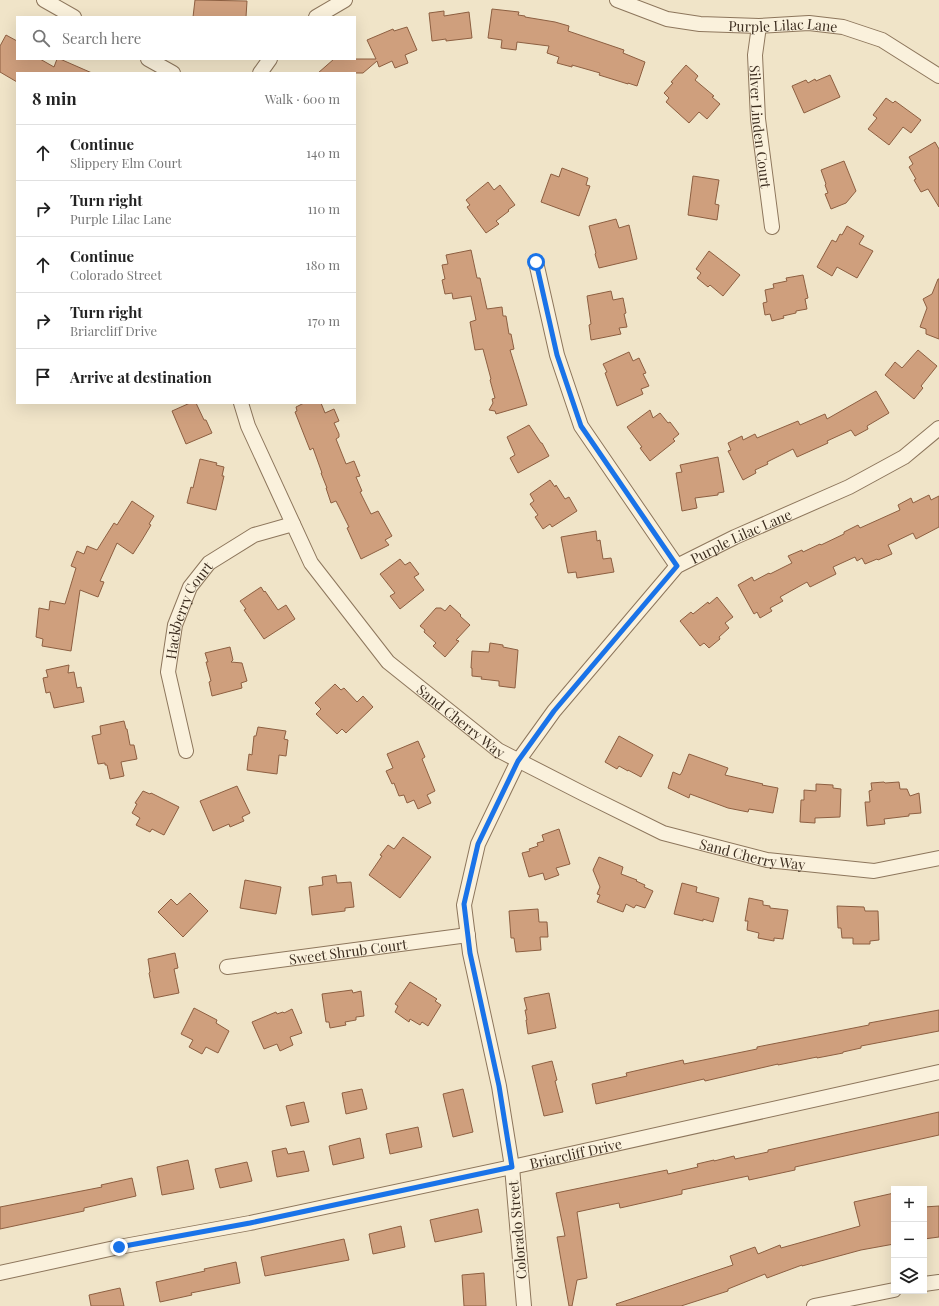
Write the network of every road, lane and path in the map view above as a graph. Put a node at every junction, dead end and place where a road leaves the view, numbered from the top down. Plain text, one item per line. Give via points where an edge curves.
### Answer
1 (44, 0) edge
2 (345, 0) edge
3 (617, 0) edge
4 (72, 16) edge
5 (318, 16) edge
6 (759, 26) junction
7 (150, 60) edge
8 (269, 60) edge
9 (171, 72) edge
10 (261, 72) edge
11 (939, 76) edge
12 (772, 227) dead end
13 (536, 262) dead end
14 (241, 404) edge
15 (939, 428) edge
16 (294, 524) junction
17 (677, 566) junction
18 (186, 751) dead end
19 (518, 761) junction
20 (939, 858) edge
21 (468, 935) junction
22 (227, 967) dead end
23 (939, 1072) edge
24 (512, 1167) junction
25 (0, 1273) edge
26 (939, 1282) edge
27 (927, 1284) edge
28 (891, 1291) edge
29 (524, 1306) edge
30 (814, 1306) edge

1 - 4 street
2 - 5 street
3 - 6 street, Purple Lilac Lane via 667,19 700,24
6 - 11 street, Purple Lilac Lane via 809,23 843,27 882,40
6 - 12 street, Silver Linden Court via 755,55 758,119
7 - 9 street
8 - 10 street
13 - 17 street via 557,355 581,426
14 - 16 street, Sand Cherry Way via 248,426
15 - 17 street, Purple Lilac Lane via 904,457 849,487 735,537
16 - 18 street, Hackberry Court via 254,535 209,563 190,587 175,625 168,672
16 - 19 street, Sand Cherry Way via 311,562 388,662 498,750
17 - 19 street, Purple Lilac Lane via 554,711
19 - 20 street, Sand Cherry Way via 663,833 767,860 874,871
19 - 21 street, Colorado Street via 478,844 464,904
21 - 22 street, Sweet Shrub Court
21 - 24 street, Colorado Street via 499,1086
23 - 24 street, Briarcliff Drive
24 - 25 street, Briarcliff Drive
24 - 29 street, Colorado Street
26 - 27 street
28 - 30 street

